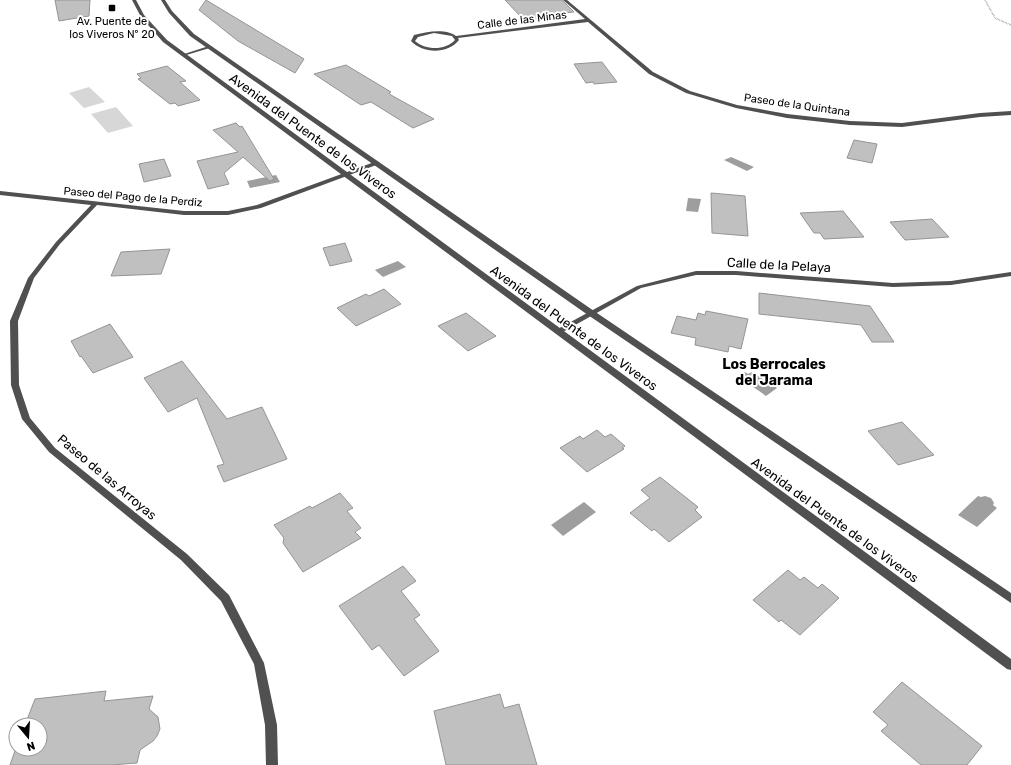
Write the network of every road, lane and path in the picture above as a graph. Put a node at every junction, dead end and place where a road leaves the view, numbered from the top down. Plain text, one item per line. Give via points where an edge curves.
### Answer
1 (134, 0) edge
2 (163, 0) edge
3 (565, 0) edge
4 (985, 0) edge
5 (590, 20) junction
6 (1011, 25) edge
7 (456, 37) junction
8 (211, 47) junction
9 (183, 55) junction
10 (1011, 113) edge
11 (377, 164) junction
12 (346, 175) junction
13 (0, 193) edge
14 (95, 204) junction
15 (1011, 274) edge
16 (591, 313) junction
17 (558, 331) junction
18 (1011, 599) edge
19 (1011, 665) edge
20 (272, 765) edge

1 - 9 street, Avenida del Puente de los Viveros via 142,16 164,41
2 - 8 street, Avenida del Puente de los Viveros via 170,12 192,35
3 - 5 street, Paseo de la Quintana
4 - 6 path via 995,18
5 - 7 street, Calle de las Minas
5 - 10 street, Paseo de la Quintana via 651,73 688,92 736,106 787,116 850,123 902,125
7 - 7 street via 448,33 434,32 416,36 413,41 419,46 439,48 452,45 457,40
8 - 9 street
8 - 11 street, Avenida del Puente de los Viveros
9 - 12 street, Avenida del Puente de los Viveros
11 - 12 street, Paseo del Pago de la Perdiz
11 - 16 street, Avenida del Puente de los Viveros
12 - 14 street, Paseo del Pago de la Perdiz via 259,207 228,213 184,213
12 - 17 street, Avenida del Puente de los Viveros
13 - 14 street, Paseo del Pago de la Perdiz
14 - 20 street, Paseo de las Arroyas via 58,243 31,278 14,321 15,385 26,419 52,450 184,557 226,598 259,663 271,725
15 - 16 street, Calle de la Pelaya via 951,283 893,285 736,273 696,273 639,287
16 - 17 street, Calle de la Pelaya
16 - 18 street, Avenida del Puente de los Viveros
17 - 19 street, Avenida del Puente de los Viveros

